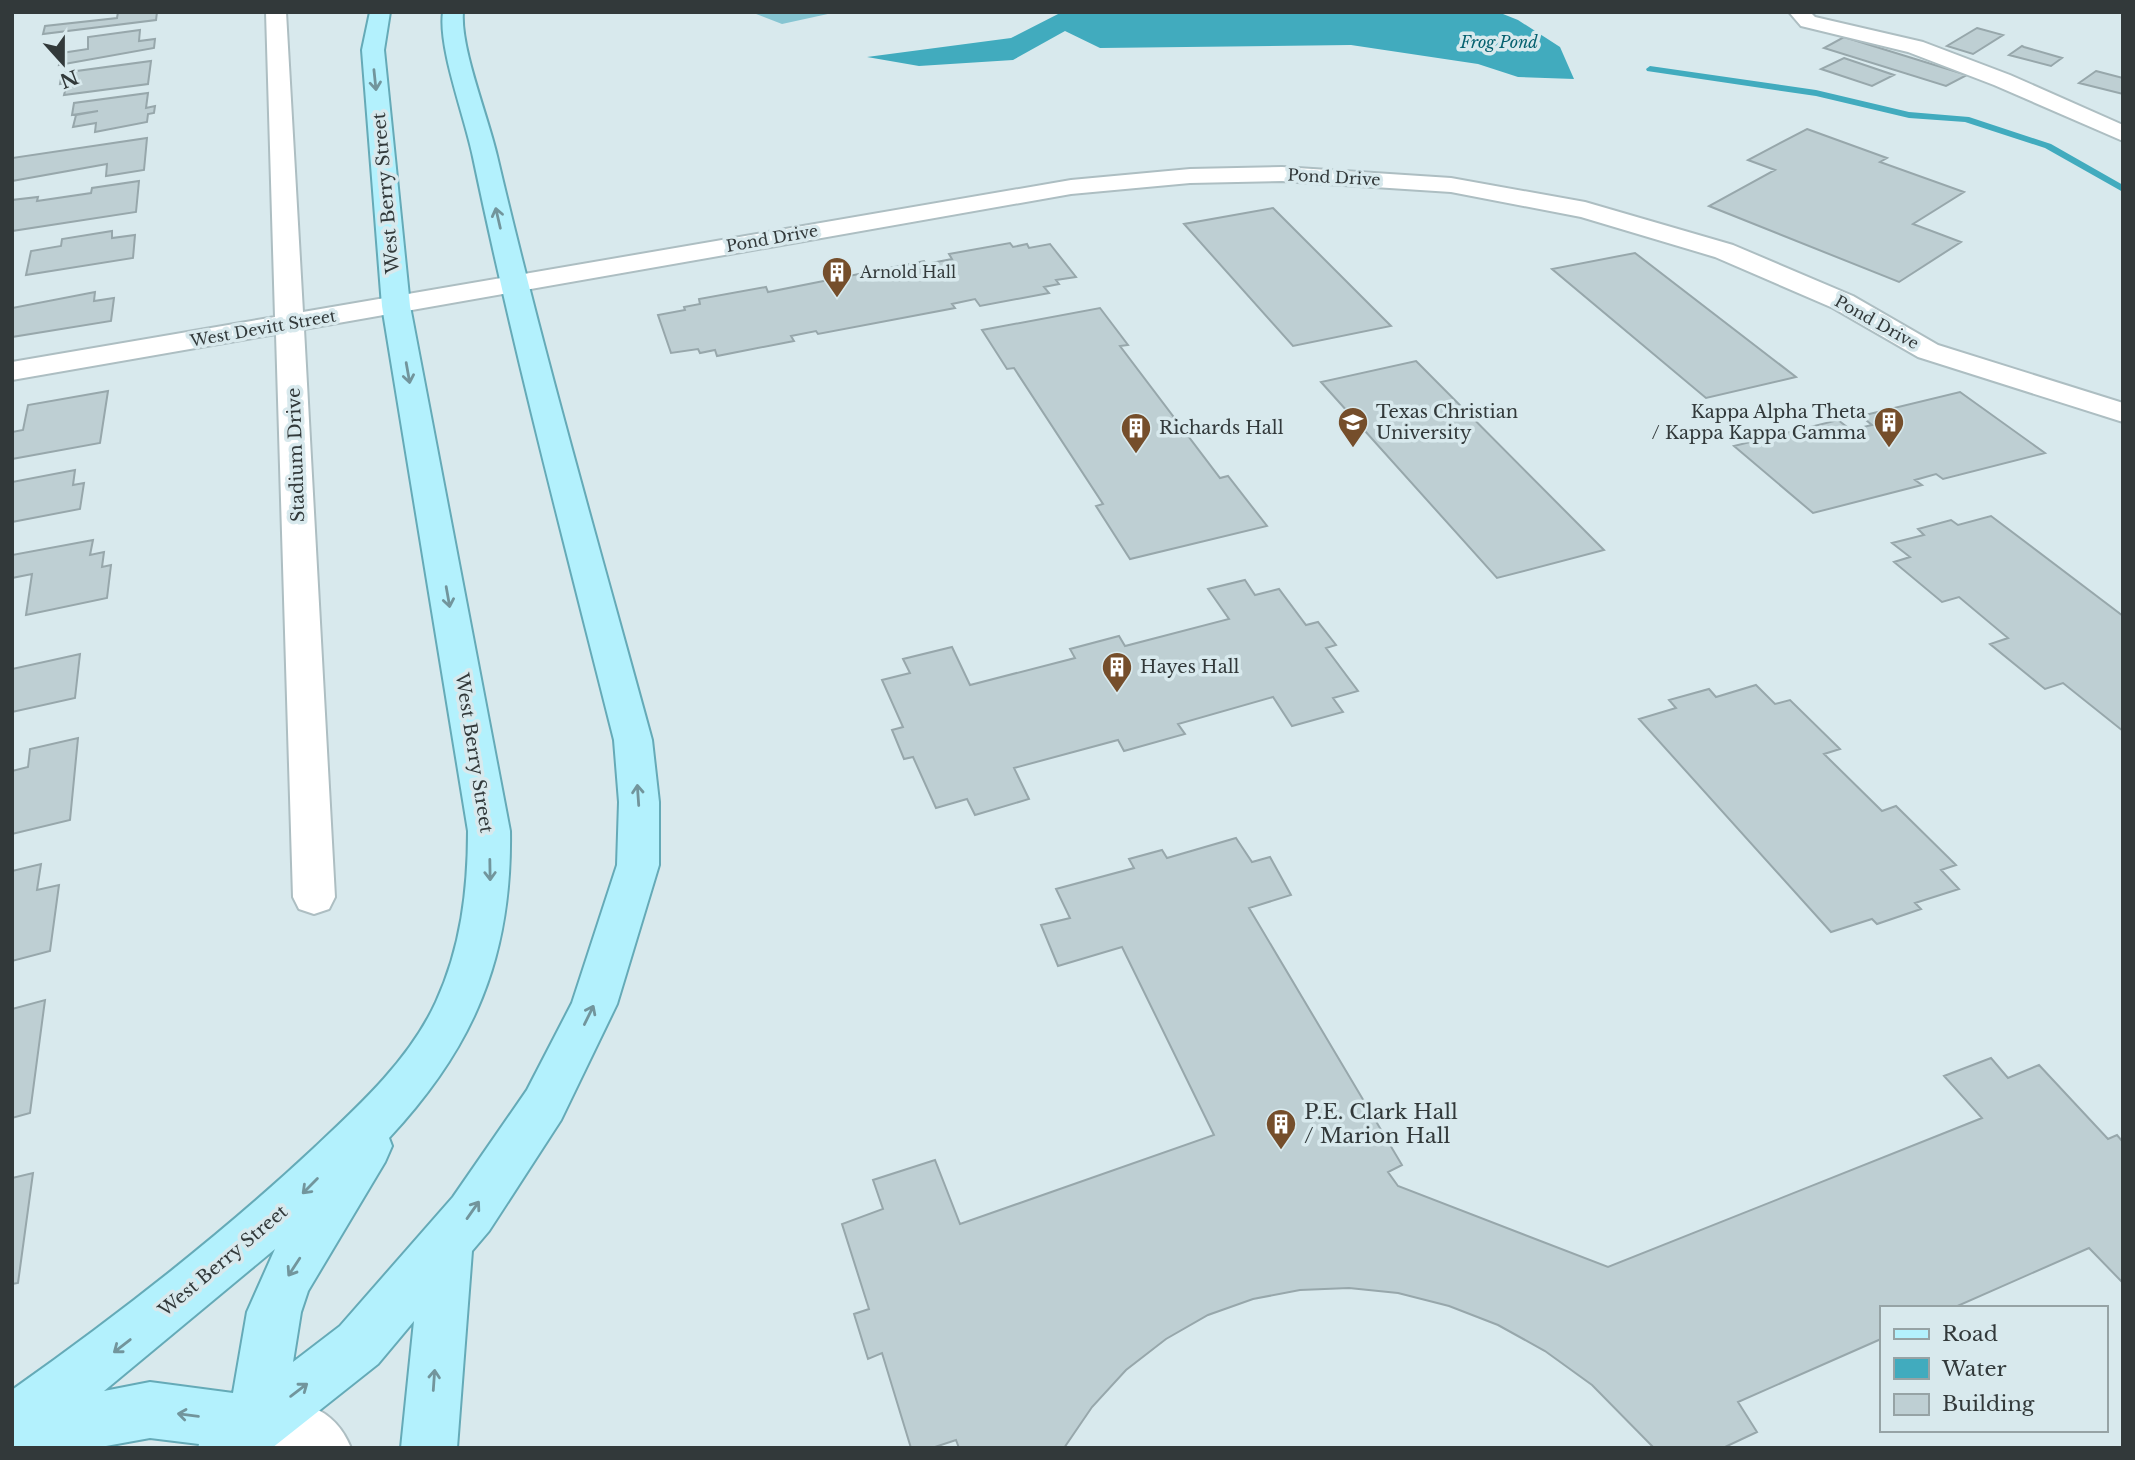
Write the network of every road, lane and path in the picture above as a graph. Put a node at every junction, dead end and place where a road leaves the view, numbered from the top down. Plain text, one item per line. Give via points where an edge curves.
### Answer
1 (276, 12) edge
2 (380, 12) edge
3 (453, 12) edge
4 (1799, 12) edge
5 (2123, 134) edge
6 (513, 284) junction
7 (396, 306) junction
8 (291, 322) junction
9 (12, 371) edge
10 (2123, 413) edge
11 (314, 897) dead end
12 (392, 1103) junction
13 (447, 1244) junction
14 (12, 1424) edge
15 (12, 1435) edge
16 (247, 1440) edge
17 (323, 1448) edge
18 (429, 1448) edge

1 - 8 street, Stadium Drive
2 -> 7 main road, West Berry Street via 373,50
6 -> 3 main road via 475,112 451,31
4 - 5 street via 1808,22 1915,47
6 - 7 street, West Devitt Street
6 - 10 street, Pond Drive via 1090,184 1282,174 1396,180 1522,197 1678,236 1843,302 1928,351
13 -> 6 main road via 544,1105 594,1004 638,865 633,740
7 - 8 street, West Devitt Street
7 -> 12 main road, West Berry Street via 489,831 490,881 486,922 445,1031
8 - 9 street, West Devitt Street
8 - 11 street, Stadium Drive
12 -> 14 main road, West Berry Street via 297,1199 215,1269 122,1346
12 -> 16 main road via 287,1278 274,1312
16 -> 13 main road via 359,1345
18 -> 13 main road
16 -> 15 main road via 150,1410
16 - 17 street via 308,1432

